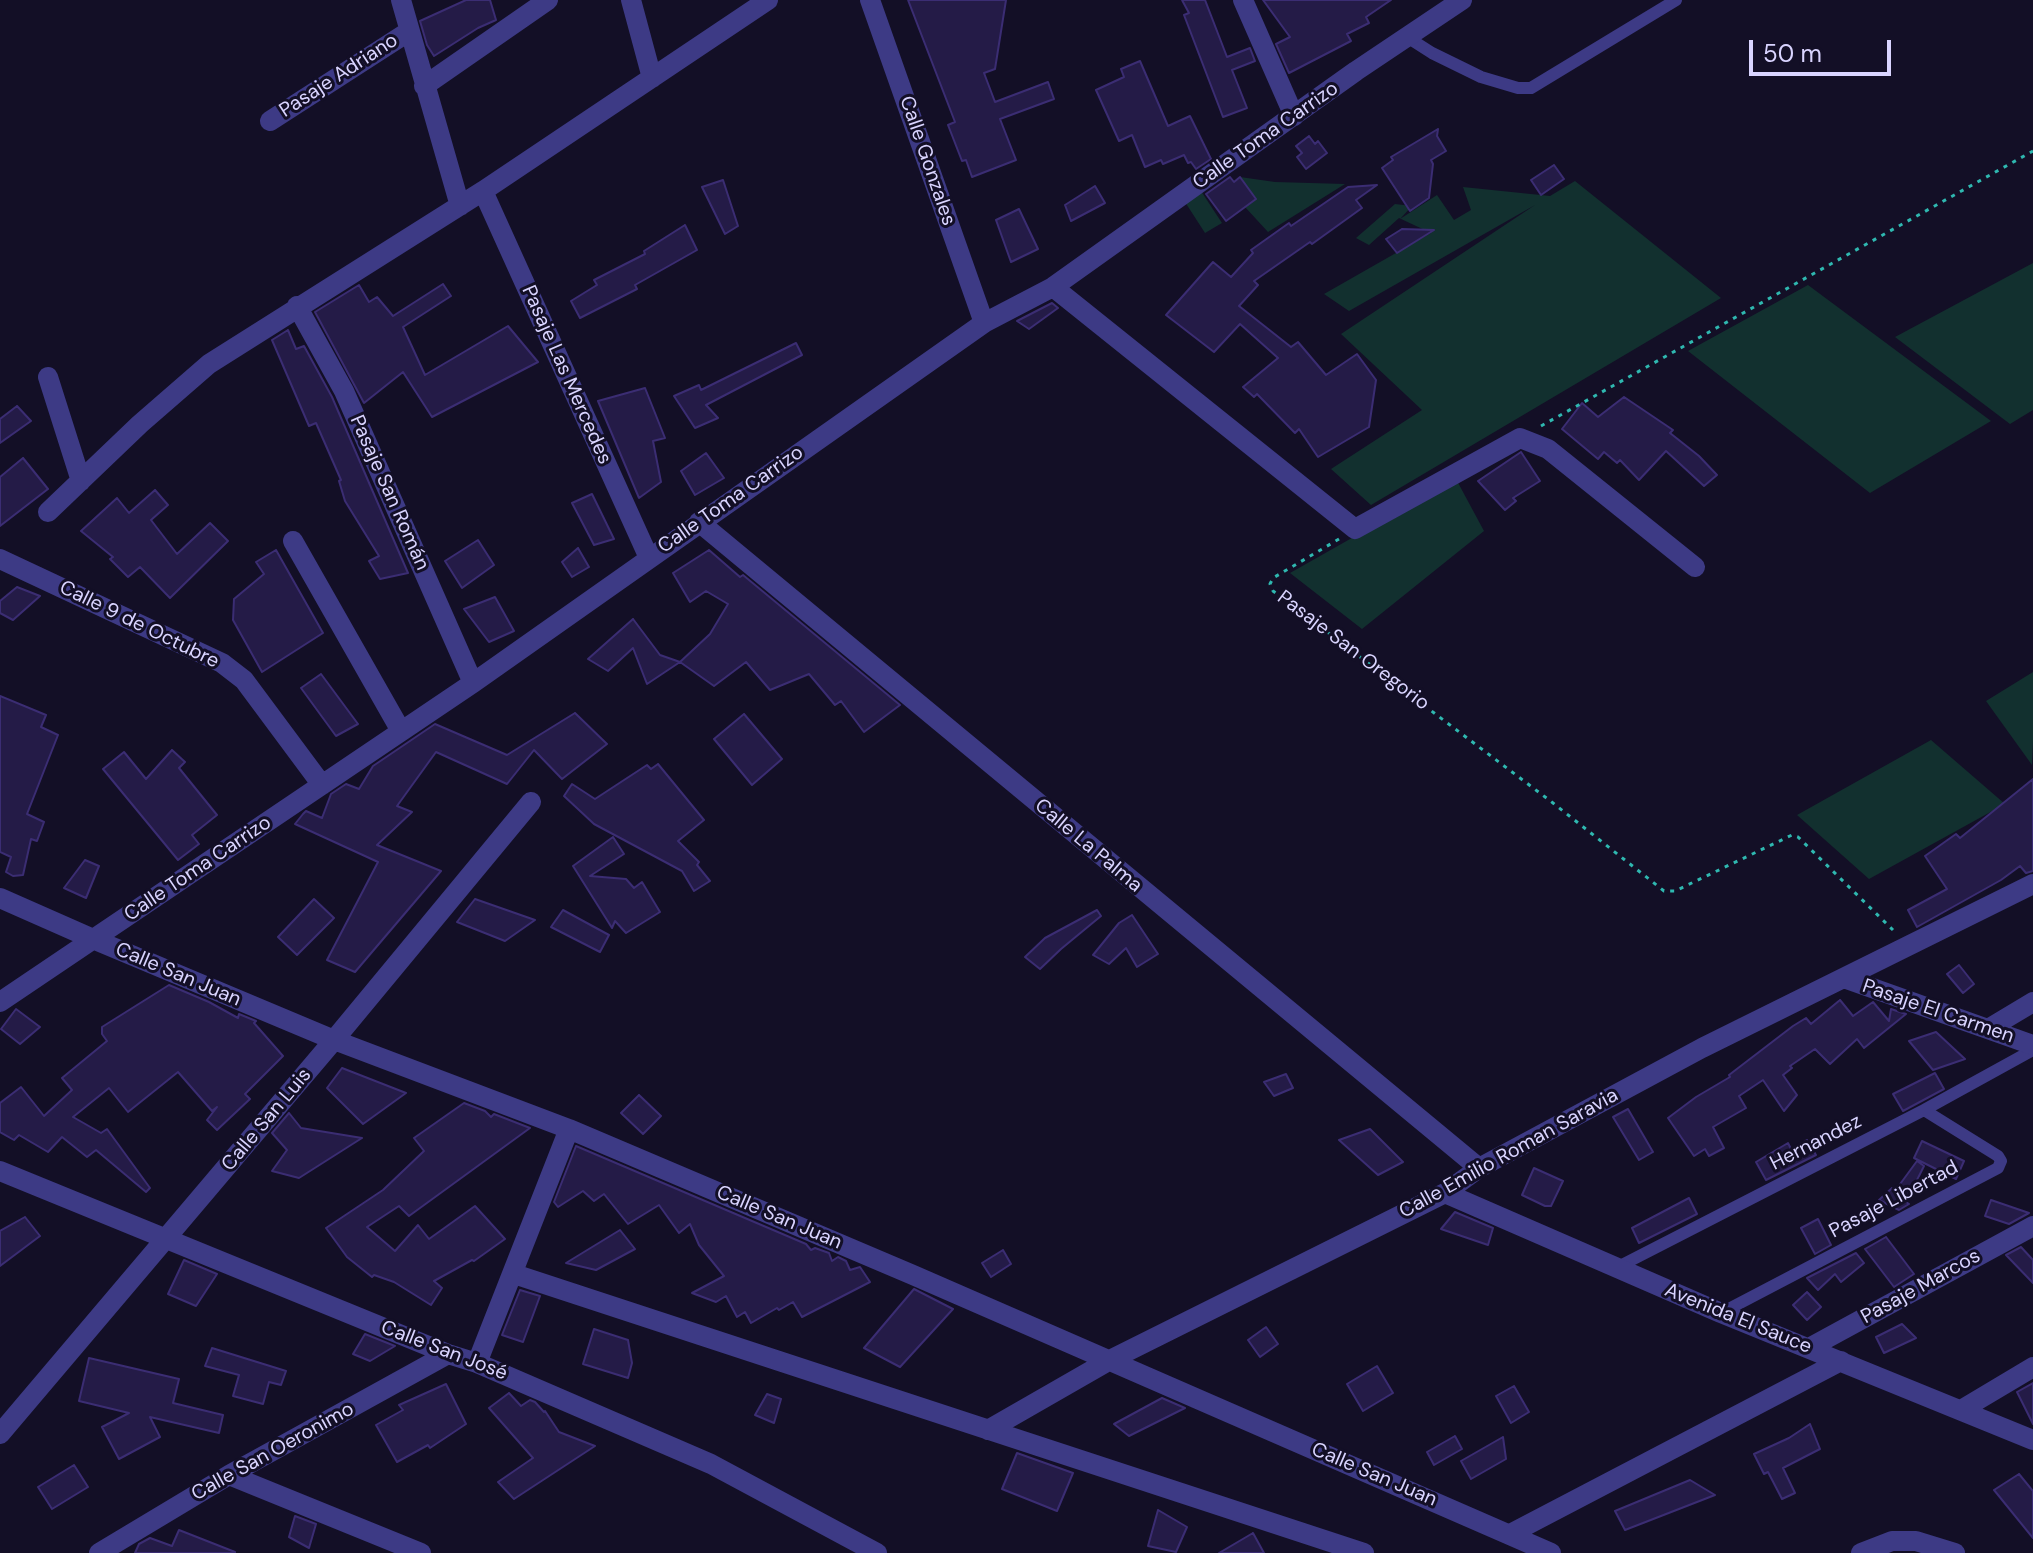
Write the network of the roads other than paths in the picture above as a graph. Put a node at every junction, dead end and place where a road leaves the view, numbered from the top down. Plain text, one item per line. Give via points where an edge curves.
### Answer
1 (401, 0) edge
2 (548, 0) edge
3 (631, 0) edge
4 (768, 0) edge
5 (870, 0) edge
6 (1243, 0) edge
7 (1462, 0) edge
8 (1676, 0) edge
9 (408, 32) junction
10 (1407, 37) junction
11 (652, 78) junction
12 (424, 86) junction
13 (1294, 116) junction
14 (270, 121) dead end
15 (483, 191) junction
16 (460, 206) junction
17 (1053, 287) junction
18 (297, 306) junction
19 (984, 323) junction
20 (48, 377) dead end
21 (81, 481) junction
22 (48, 512) dead end
23 (699, 522) junction
24 (293, 541) dead end
25 (649, 558) junction
26 (0, 559) edge
27 (1695, 567) dead end
28 (473, 683) junction
29 (401, 731) junction
30 (322, 785) junction
31 (531, 802) dead end
32 (2033, 884) edge
33 (0, 898) edge
34 (93, 939) junction
35 (1844, 978) junction
36 (0, 1002) edge
37 (2033, 1002) edge
38 (1988, 1029) junction
39 (334, 1040) junction
40 (2033, 1047) edge
41 (1924, 1110) junction
42 (569, 1129) junction
43 (1479, 1168) junction
44 (0, 1171) edge
45 (1445, 1193) junction
46 (2033, 1226) edge
47 (167, 1239) junction
48 (1616, 1268) junction
49 (514, 1274) junction
50 (1721, 1313) junction
51 (1809, 1348) junction
52 (448, 1354) junction
53 (1110, 1360) junction
54 (1841, 1361) junction
55 (477, 1363) junction
56 (2033, 1367) edge
57 (1961, 1410) junction
58 (988, 1430) junction
59 (0, 1434) edge
60 (2033, 1440) edge
61 (229, 1475) junction
62 (1510, 1534) junction
63 (99, 1553) edge
64 (421, 1553) edge
65 (877, 1553) edge
66 (1364, 1553) edge
67 (1551, 1553) edge
68 (1861, 1553) edge
69 (1955, 1553) edge

1 - 9 street
2 - 12 street
3 - 11 street
4 - 11 street
5 - 19 street, Calle Gonzales
6 - 13 street
7 - 10 street, Calle Toma Carrizo
8 - 10 lane via 1531,88 1481,77
9 - 12 street
9 - 14 street, Pasaje Adriano
10 - 13 street, Calle Toma Carrizo
11 - 15 street
12 - 16 street
13 - 17 street, Calle Toma Carrizo
15 - 16 street
15 - 25 street, Pasaje Las Mercedes
16 - 18 street
17 - 19 street, Calle Toma Carrizo
17 - 27 street via 1355,529 1520,438 1548,449
18 - 21 street via 209,364
18 - 28 street, Pasaje San Román via 344,391
19 - 23 street, Calle Toma Carrizo
20 - 21 street
21 - 22 street
23 - 25 street, Calle Toma Carrizo
23 - 43 street, Calle La Palma
24 - 29 street
25 - 28 street, Calle Toma Carrizo
26 - 30 street, Calle 9 de Octubre via 222,663 244,680
28 - 29 street, Calle Toma Carrizo
29 - 30 street, Calle Toma Carrizo
30 - 34 street, Calle Toma Carrizo
31 - 39 street, Calle San Luis
32 - 35 street, Calle Emilio Roman Saravia
33 - 34 street, Calle San Juan
34 - 36 street, Calle Toma Carrizo
34 - 39 street, Calle San Juan
35 - 38 street, Pasaje El Carmen
35 - 43 street, Calle Emilio Roman Saravia
37 - 38 street
38 - 40 street, Pasaje El Carmen
39 - 42 street, Calle San Juan
39 - 47 street, Calle San Luis
40 - 41 lane, Hernandez
41 - 48 lane, Hernandez
41 - 50 lane, Pasaje Libertad via 1998,1156 1998,1168
42 - 49 street
42 - 53 street, Calle San Juan
43 - 45 street, Calle Emilio Roman Saravia
44 - 47 street, Calle San José
45 - 48 street, Avenida El Sauce
45 - 53 street, Calle Emilio Roman Saravia
46 - 51 street, Pasaje Marcos
47 - 52 street, Calle San José
47 - 59 street, Calle San Luis
48 - 50 street, Avenida El Sauce
49 - 55 street
49 - 58 street
50 - 51 street, Avenida El Sauce
51 - 54 street, Avenida El Sauce
52 - 55 street, Calle San José
52 - 61 street, Calle San Oeronimo
53 - 58 street, Calle Emilio Roman Saravia
53 - 62 street, Calle San Juan
54 - 57 street, Avenida El Sauce
54 - 62 street
55 - 65 street, Calle San José via 711,1464
56 - 57 street
57 - 60 street, Avenida El Sauce
58 - 66 street
61 - 63 street, Calle San Oeronimo
61 - 64 street
62 - 67 street, Calle San Juan
68 - 69 street via 1892,1541 1916,1541

